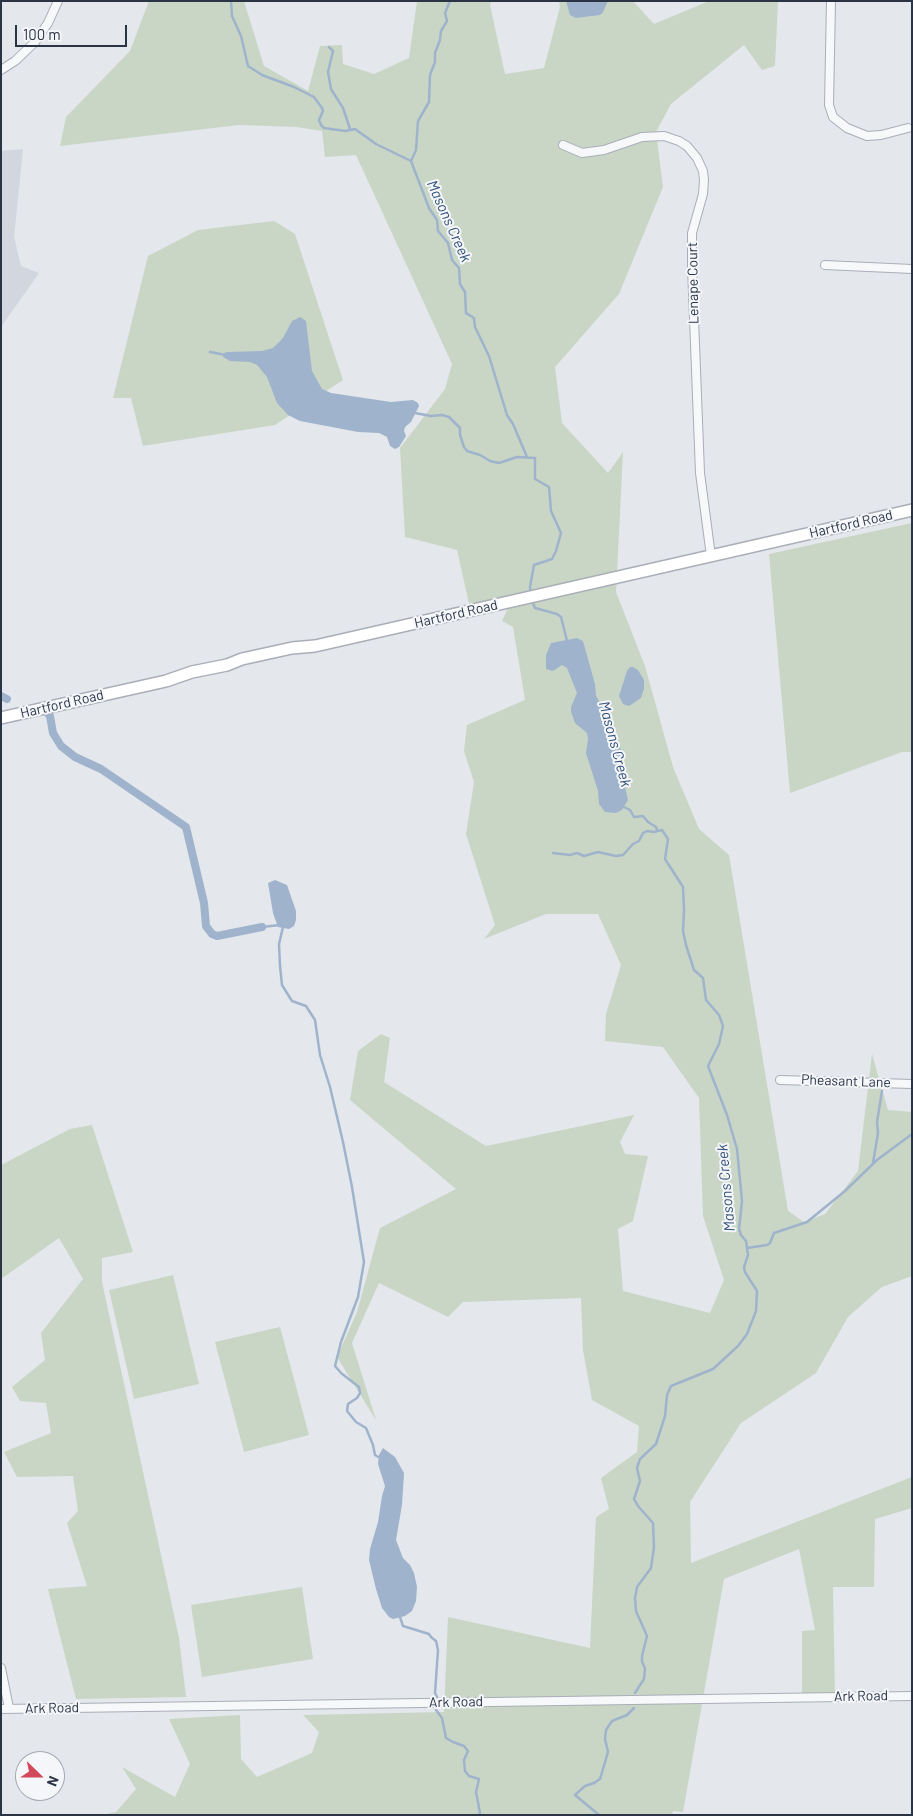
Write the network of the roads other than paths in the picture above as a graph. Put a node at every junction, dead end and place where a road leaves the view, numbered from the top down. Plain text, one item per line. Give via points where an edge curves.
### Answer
1 (58, 1) edge
2 (831, 1) edge
3 (1, 70) edge
4 (908, 128) dead end
5 (563, 145) dead end
6 (825, 265) dead end
7 (912, 269) edge
8 (912, 510) edge
9 (711, 556) junction
10 (1, 718) edge
11 (780, 1080) dead end
12 (912, 1084) edge
13 (1, 1668) edge
14 (912, 1696) edge
15 (5, 1708) edge

1 - 3 street via 48,24 35,42
2 - 4 street via 829,105 833,117 847,128 867,136
5 - 9 street, Lenape Court via 582,153 642,136 664,136 686,146 703,171 704,185 693,228 692,258 700,474
6 - 7 street
8 - 9 street, Hartford Road
9 - 10 street, Hartford Road via 315,646 242,659 166,681
11 - 12 street, Pheasant Lane
13 - 15 street
14 - 15 street, Ark Road

